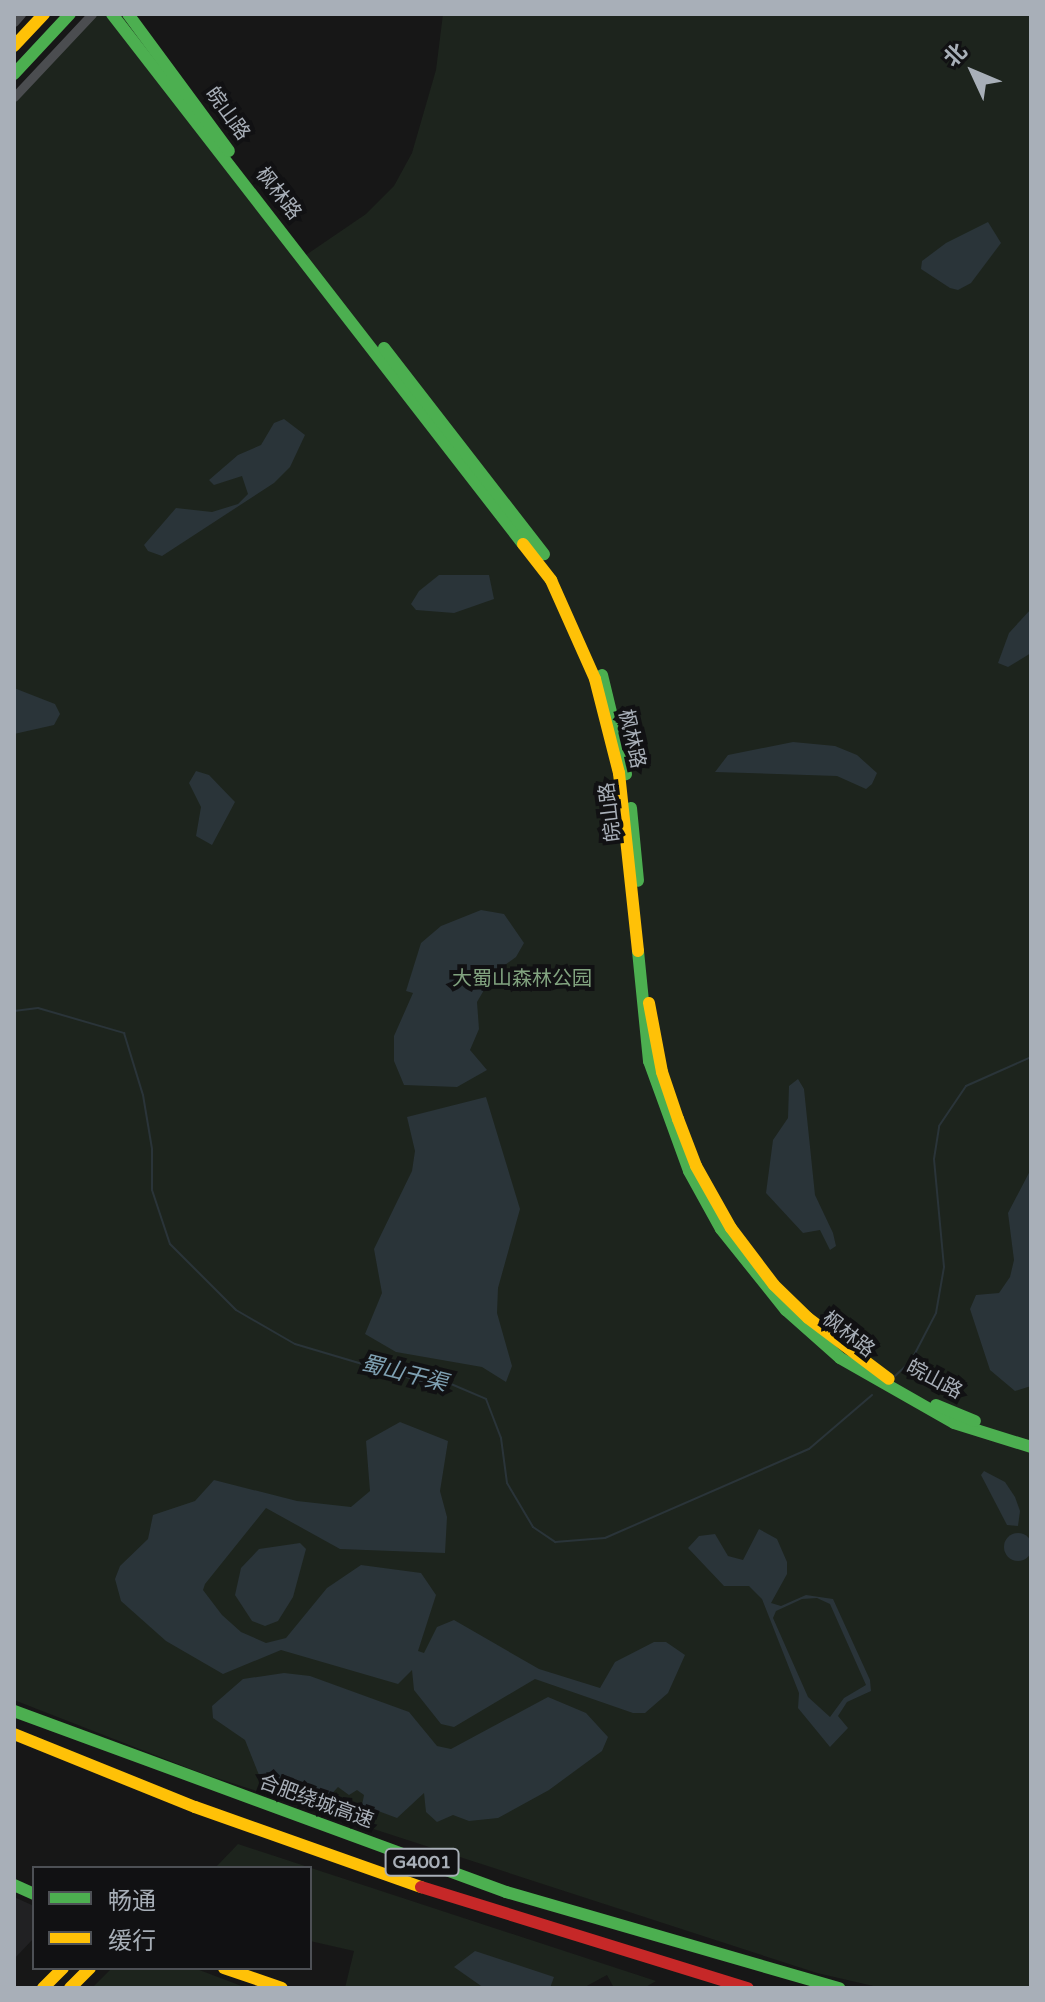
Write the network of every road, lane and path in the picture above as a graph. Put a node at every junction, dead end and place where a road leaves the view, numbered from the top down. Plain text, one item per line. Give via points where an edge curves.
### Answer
1 (21, 14) edge
2 (44, 14) edge
3 (70, 14) edge
4 (92, 14) edge
5 (112, 14) edge
6 (128, 14) edge
7 (14, 22) edge
8 (14, 46) edge
9 (14, 74) edge
10 (14, 97) edge
11 (1031, 1440) edge
12 (1031, 1447) edge
13 (14, 1711) edge
14 (14, 1734) edge
15 (61, 1970) edge
16 (88, 1970) edge
17 (230, 1970) edge
18 (43, 1988) edge
19 (70, 1988) edge
20 (282, 1988) edge
21 (748, 1988) edge
22 (839, 1988) edge

1 - 7 street
2 - 8 main road
3 - 9 main road
4 - 10 street
5 - 12 main road, 枫林路 via 551,580 595,679 619,773 649,1061 689,1171 721,1229 751,1273 840,1358 954,1423
6 - 11 main road, 皖山路 via 266,201 523,521 576,611 609,695 624,755 647,986 662,1072 696,1166 731,1228 774,1285 869,1366 948,1411
13 - 22 main road, 合肥绕城高速 / G4001 via 506,1892
14 - 21 main road, G4001 via 195,1807 498,1914
15 - 18 main road
16 - 19 main road
17 - 20 main road

